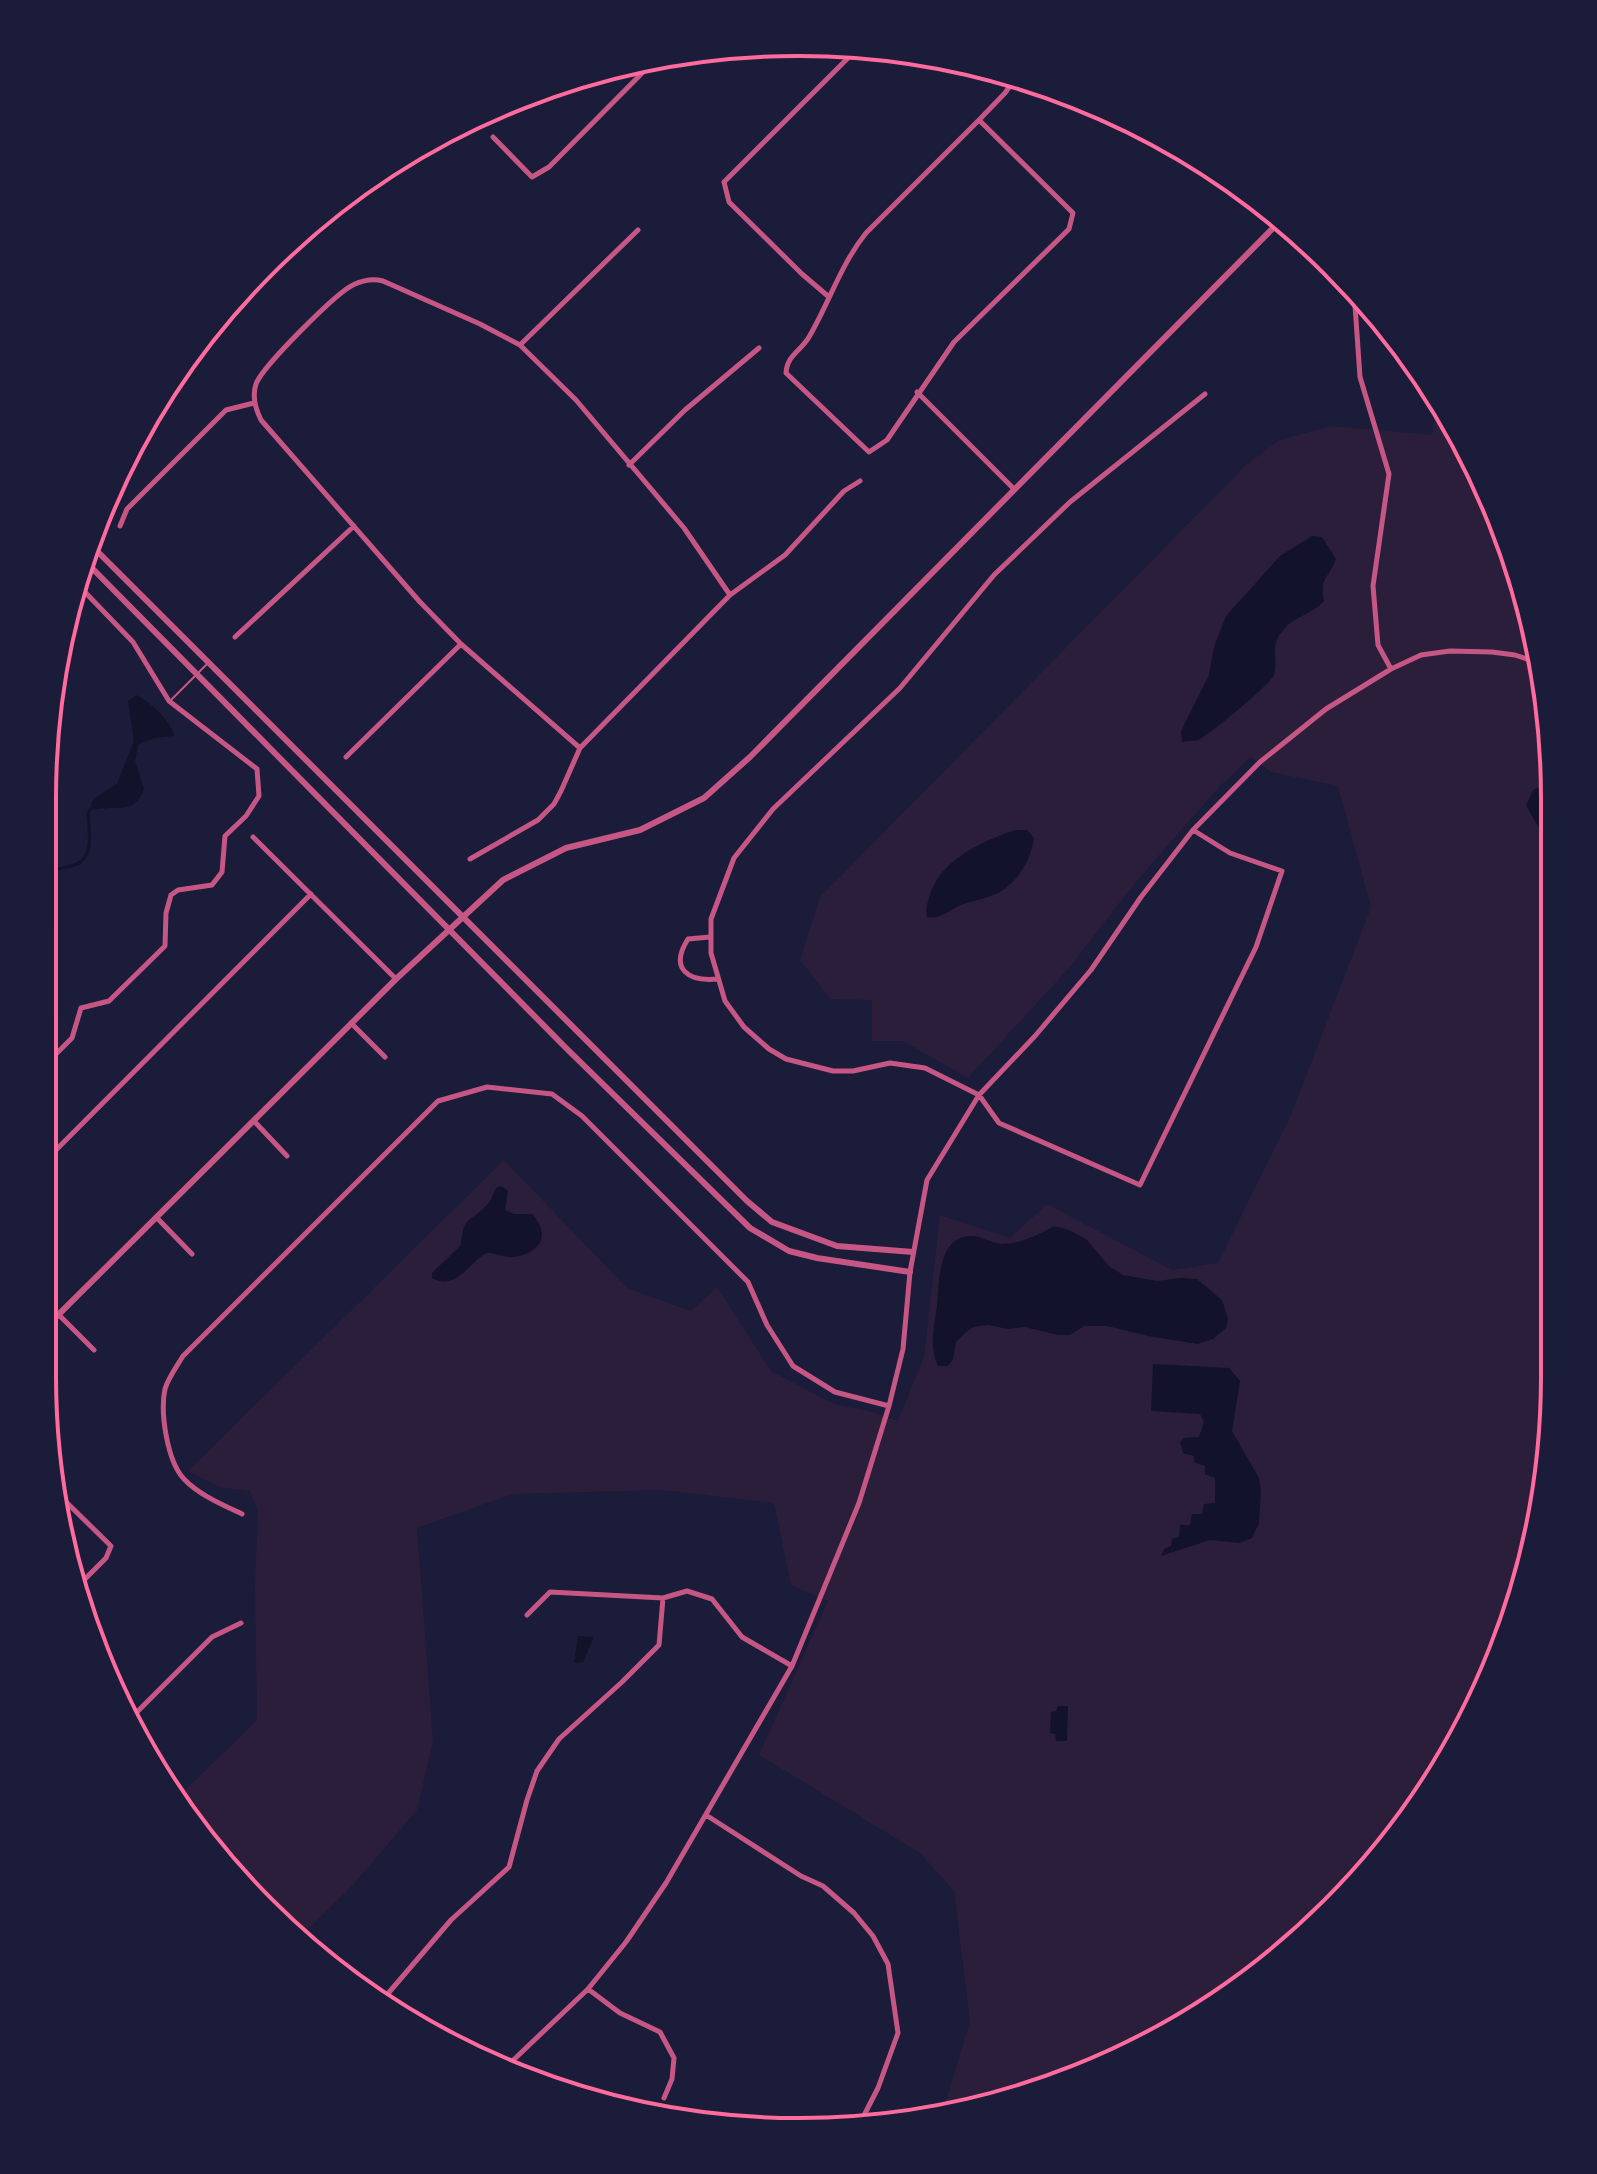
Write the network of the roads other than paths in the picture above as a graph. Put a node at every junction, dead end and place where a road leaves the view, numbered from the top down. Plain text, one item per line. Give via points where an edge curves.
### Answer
1 (848, 58) edge
2 (642, 73) edge
3 (1009, 87) edge
4 (979, 120) junction
5 (493, 137) dead end
6 (1273, 228) edge
7 (638, 230) dead end
8 (829, 297) junction
9 (1355, 307) edge
10 (520, 345) junction
11 (759, 348) dead end
12 (917, 392) junction
13 (1205, 394) dead end
14 (255, 403) junction
15 (629, 465) junction
16 (860, 481) dead end
17 (1014, 489) junction
18 (120, 526) dead end
19 (354, 526) junction
20 (98, 552) edge
21 (92, 568) edge
22 (85, 592) edge
23 (730, 595) junction
24 (235, 637) dead end
25 (461, 644) junction
26 (1528, 659) edge
27 (208, 662) junction
28 (1391, 669) junction
29 (197, 673) junction
30 (169, 701) junction
31 (580, 748) junction
32 (346, 757) dead end
33 (1193, 830) junction
34 (253, 837) dead end
35 (470, 859) dead end
36 (311, 894) junction
37 (463, 916) junction
38 (449, 928) junction
39 (710, 937) junction
40 (396, 979) junction
41 (718, 979) junction
42 (351, 1023) junction
43 (56, 1054) edge
44 (385, 1057) dead end
45 (979, 1095) junction
46 (254, 1121) junction
47 (56, 1150) edge
48 (287, 1156) dead end
49 (157, 1218) junction
50 (913, 1252) junction
51 (192, 1254) dead end
52 (910, 1272) junction
53 (56, 1312) edge
54 (59, 1315) junction
55 (56, 1318) edge
56 (94, 1350) dead end
57 (889, 1406) junction
58 (67, 1503) edge
59 (242, 1514) dead end
60 (84, 1580) edge
61 (663, 1598) junction
62 (527, 1615) dead end
63 (241, 1623) dead end
64 (792, 1666) junction
65 (137, 1712) edge
66 (706, 1815) junction
67 (588, 1989) junction
68 (388, 1994) edge
69 (513, 2060) edge
70 (664, 2098) dead end
71 (864, 2115) edge

1 - 8 street via 724,182 729,202
2 - 5 street via 549,167 532,177
3 - 4 street
4 - 8 street via 866,233
4 - 12 street via 1073,213 1069,229 954,342
6 - 17 street
7 - 10 street
8 - 12 street via 806,343 788,359 786,373 869,452 887,440
9 - 28 street via 1360,377 1389,474 1373,586 1378,645
10 - 14 street via 383,281 366,280 346,288 266,367 256,384
10 - 15 street via 576,400
11 - 15 street
12 - 17 street
13 - 39 street via 1070,502 994,575 900,688 773,809 734,858 716,901
14 - 18 street via 226,410 127,509
14 - 19 street via 261,420
15 - 23 street via 684,528
16 - 23 street via 844,491 785,555
17 - 37 street via 704,798 640,830 566,848 503,880
19 - 24 street
19 - 25 street
20 - 27 street
21 - 29 street
22 - 30 street via 133,642
23 - 31 street
25 - 31 street
25 - 32 street
26 - 28 street via 1450,651 1421,655
27 - 29 lane
27 - 37 street
28 - 33 street via 1326,709 1260,762
29 - 30 lane
29 - 38 street
30 - 43 street via 257,769 259,796 225,836 222,872 212,885 171,895 165,946 109,1001 81,1008 72,1038
31 - 35 street via 547,811
33 - 45 street via 1091,970
33 - 45 street via 1230,853 1282,871 1256,947 1140,1185 999,1123
34 - 36 street
36 - 40 street
36 - 47 street
37 - 38 street
37 - 50 street via 772,1222 837,1246
38 - 40 street
38 - 52 street via 750,1228 789,1251
39 - 41 street
39 - 41 street via 688,939 682,964 694,979
40 - 42 street
41 - 45 street via 725,1001 744,1027 786,1059 833,1071 890,1063 925,1068
42 - 44 street
42 - 46 street
45 - 50 street via 927,1180
46 - 48 street
46 - 49 street
49 - 51 street
49 - 54 street
50 - 52 street
52 - 57 street via 903,1349
53 - 54 street
54 - 55 street
54 - 56 street
57 - 59 street via 835,1392 793,1366 748,1282 582,1116 552,1094 487,1087 438,1101 183,1356 166,1388 163,1418 170,1451 182,1478
57 - 64 street via 859,1503
58 - 60 street via 111,1546
61 - 62 street via 550,1592
61 - 64 street via 687,1591 712,1599 742,1637
61 - 68 street via 659,1645 559,1739 537,1771 509,1867 451,1920
63 - 65 street via 212,1637
64 - 66 street
66 - 67 street via 626,1942
66 - 71 street via 823,1886 854,1913 888,1964 898,2033
67 - 69 street
67 - 70 street via 620,2013 660,2032 674,2058

